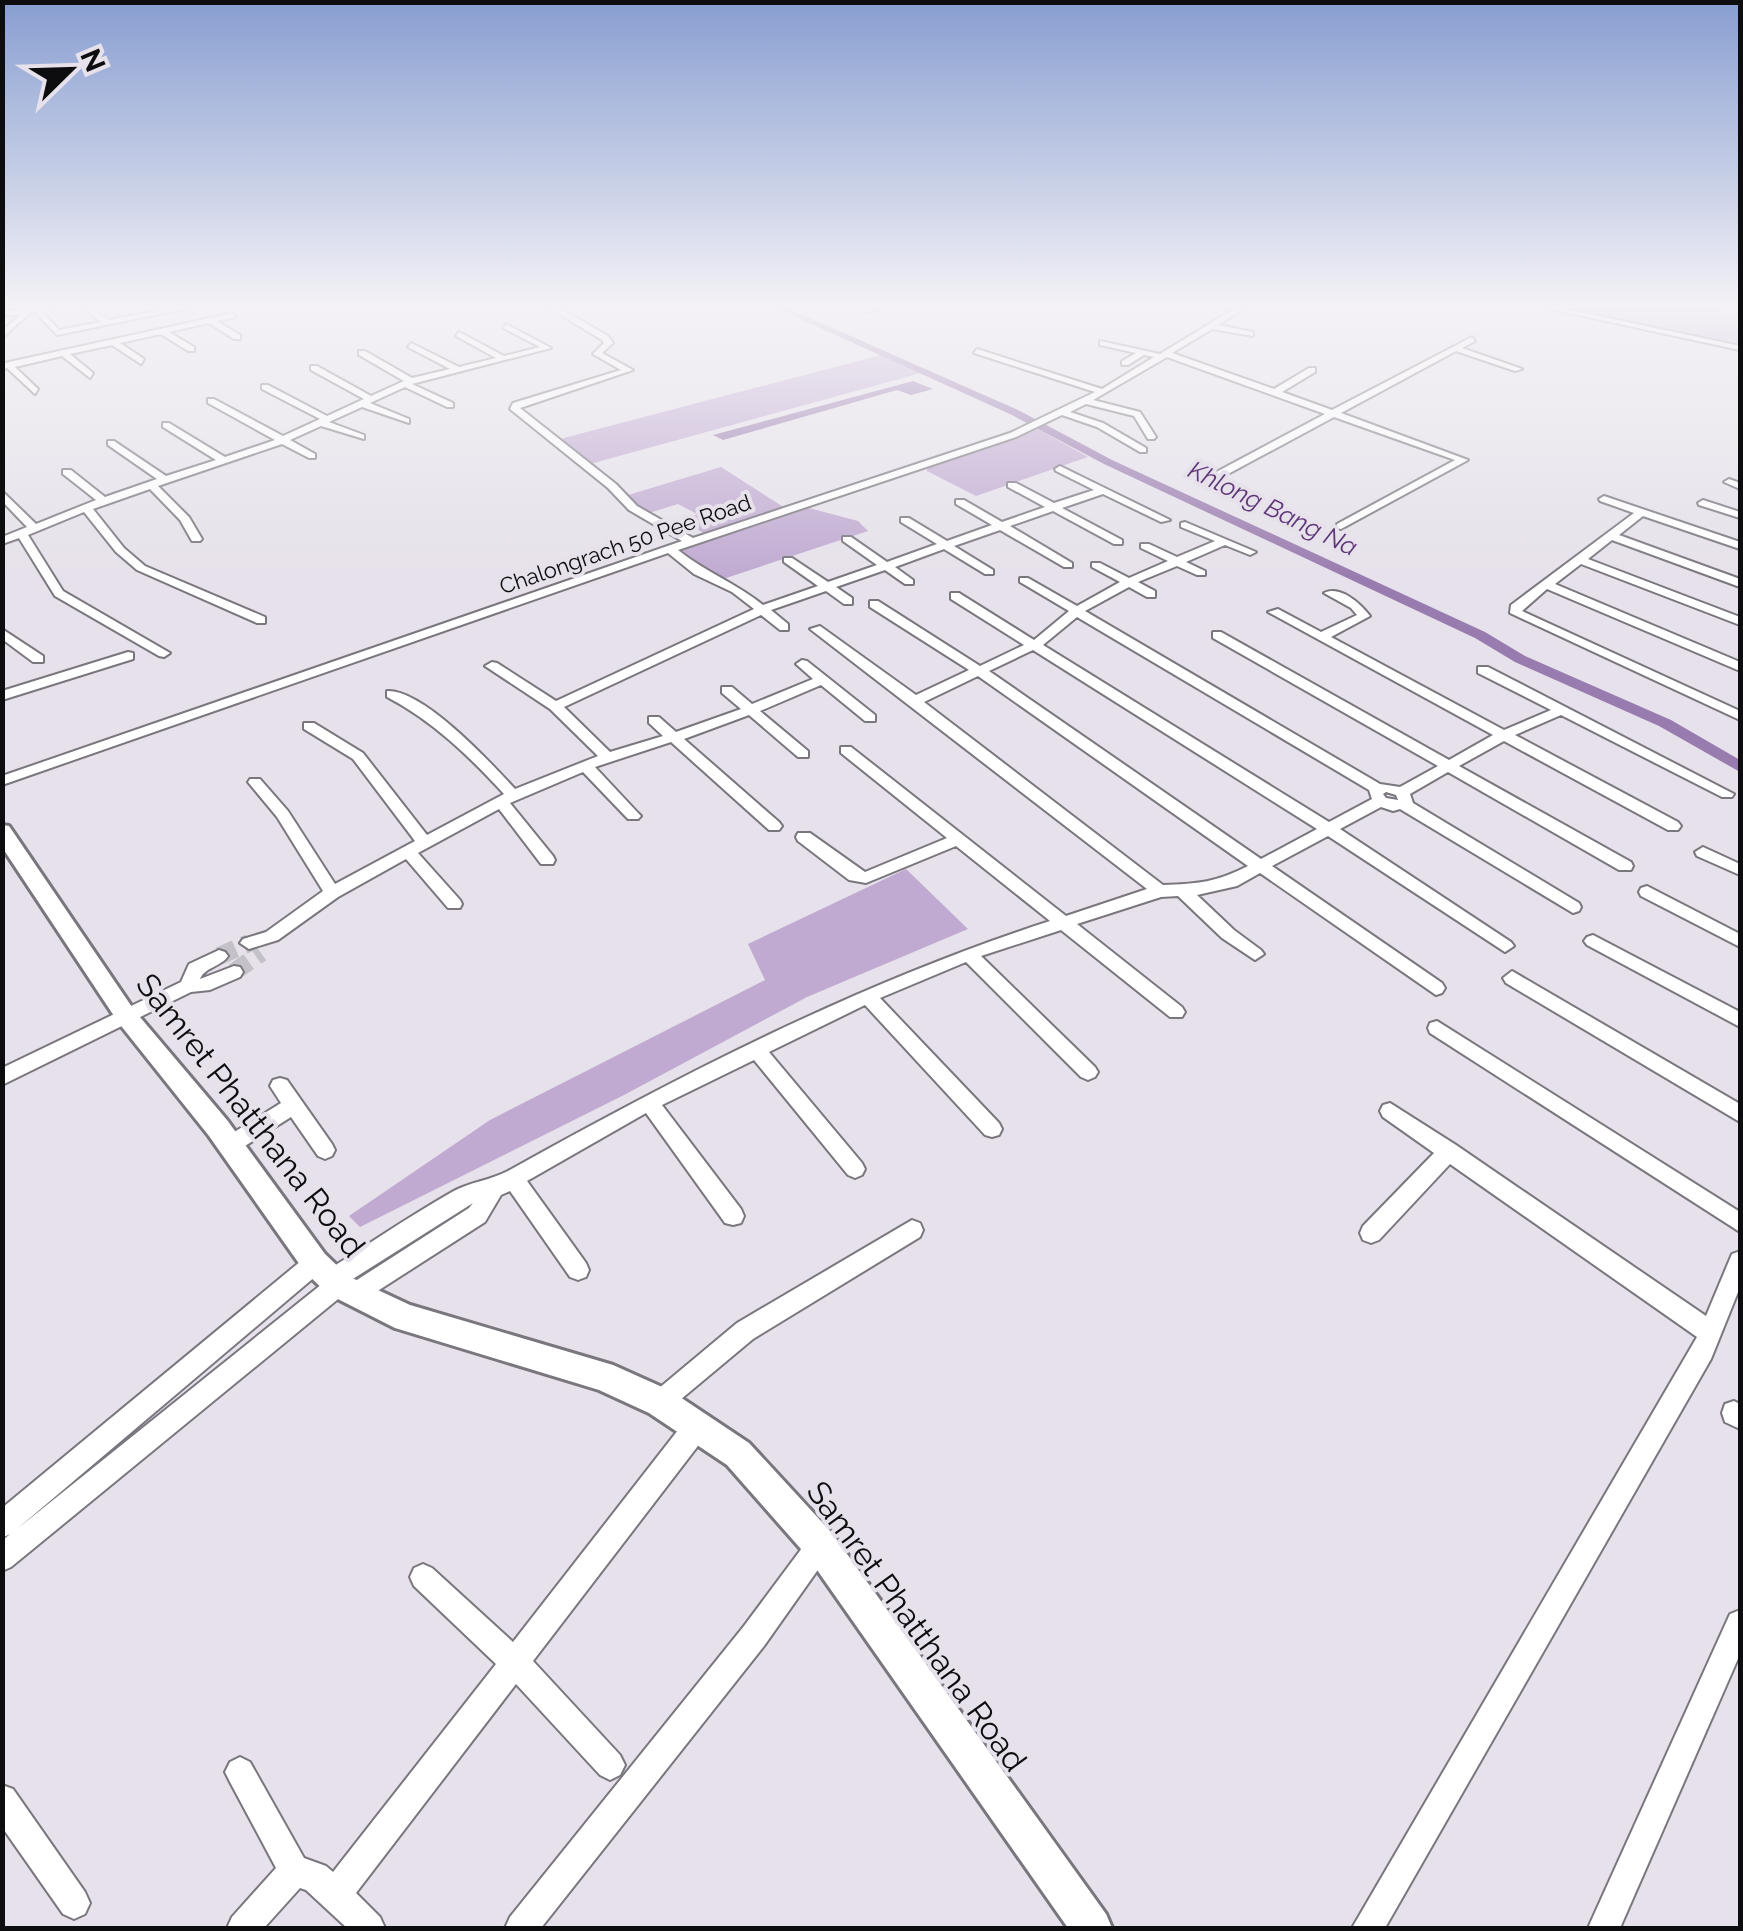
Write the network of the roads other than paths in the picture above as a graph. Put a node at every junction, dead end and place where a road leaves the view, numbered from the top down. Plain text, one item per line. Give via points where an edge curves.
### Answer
1 (283, 397) edge
2 (359, 397) edge
3 (374, 397) edge
4 (435, 397) edge
5 (541, 397) edge
6 (1092, 397) edge
7 (1289, 397) edge
8 (1364, 397) edge
9 (1086, 400) junction
10 (211, 401) dead end
11 (365, 401) junction
12 (450, 405) dead end
13 (1062, 412) junction
14 (1335, 413) junction
15 (323, 420) junction
16 (406, 420) dead end
17 (166, 425) dead end
18 (361, 437) dead end
19 (1151, 437) dead end
20 (281, 441) junction
21 (112, 443) dead end
22 (1144, 450) dead end
23 (312, 456) dead end
24 (224, 462) junction
25 (1060, 468) dead end
26 (66, 472) dead end
27 (1211, 479) dead end
28 (166, 481) junction
29 (152, 485) junction
30 (1012, 485) dead end
31 (1104, 490) junction
32 (2, 494) edge
33 (103, 500) junction
34 (1604, 500) dead end
35 (960, 502) dead end
36 (1703, 503) dead end
37 (86, 507) junction
38 (1055, 507) junction
39 (1642, 512) junction
40 (1740, 516) edge
41 (905, 520) dead end
42 (1165, 520) dead end
43 (1185, 525) dead end
44 (1001, 526) junction
45 (1341, 526) dead end
46 (27, 530) junction
47 (1609, 535) junction
48 (196, 539) dead end
49 (847, 539) dead end
50 (2, 541) edge
51 (1225, 541) junction
52 (692, 542) junction
53 (1118, 542) dead end
54 (945, 546) junction
55 (1145, 546) dead end
56 (1740, 546) edge
57 (670, 549) junction
58 (1250, 552) dead end
59 (1578, 559) junction
60 (788, 560) dead end
61 (1178, 562) junction
62 (1068, 565) dead end
63 (1096, 565) dead end
64 (887, 566) junction
65 (989, 572) dead end
66 (1201, 573) dead end
67 (1024, 580) dead end
68 (909, 582) dead end
69 (1130, 582) junction
70 (1740, 582) edge
71 (1545, 584) junction
72 (828, 587) junction
73 (1330, 593) dead end
74 (1151, 594) dead end
75 (954, 596) dead end
76 (848, 601) dead end
77 (874, 604) dead end
78 (763, 610) junction
79 (1078, 610) junction
80 (1274, 612) dead end
81 (261, 620) dead end
82 (1740, 622) edge
83 (784, 627) dead end
84 (816, 629) dead end
85 (2, 633) edge
86 (1217, 634) dead end
87 (1322, 637) junction
88 (1036, 644) junction
89 (164, 653) dead end
90 (128, 656) dead end
91 (38, 658) dead end
92 (802, 664) dead end
93 (492, 666) dead end
94 (1740, 667) edge
95 (1483, 670) dead end
96 (981, 672) junction
97 (822, 680) junction
98 (727, 690) dead end
99 (392, 694) dead end
100 (2, 696) edge
101 (915, 700) junction
102 (555, 706) junction
103 (750, 709) junction
104 (1562, 710) junction
105 (1740, 716) edge
106 (870, 718) dead end
107 (654, 720) dead end
108 (308, 726) dead end
109 (1504, 736) junction
110 (672, 739) junction
111 (846, 750) dead end
112 (803, 754) dead end
113 (606, 757) junction
114 (1449, 764) junction
115 (585, 765) junction
116 (2, 781) edge
117 (255, 782) dead end
118 (1727, 794) dead end
119 (1380, 795) junction
120 (1402, 798) junction
121 (507, 799) junction
122 (634, 816) dead end
123 (774, 826) dead end
124 (1674, 826) dead end
125 (1328, 828) junction
126 (2, 831) edge
127 (804, 837) dead end
128 (958, 839) junction
129 (424, 842) junction
130 (407, 850) junction
131 (1703, 852) dead end
132 (547, 860) dead end
133 (1625, 866) dead end
134 (1260, 868) junction
135 (1740, 870) edge
136 (1160, 890) junction
137 (1184, 892) junction
138 (1647, 892) dead end
139 (332, 893) junction
140 (454, 904) dead end
141 (1572, 907) dead end
142 (1069, 923) junction
143 (1740, 940) edge
144 (1593, 941) dead end
145 (1505, 946) dead end
146 (255, 948) tunnel mouth
147 (968, 954) junction
148 (1255, 954) dead end
149 (219, 956) tunnel mouth
150 (234, 972) tunnel mouth
151 (1512, 978) dead end
152 (183, 988) junction
153 (1436, 988) dead end
154 (868, 996) junction
155 (135, 1011) junction
156 (1176, 1012) dead end
157 (1740, 1020) edge
158 (1438, 1028) dead end
159 (756, 1048) junction
160 (1088, 1072) dead end
161 (2, 1077) edge
162 (280, 1086) dead end
163 (650, 1102) junction
164 (293, 1105) junction
165 (1390, 1111) dead end
166 (1740, 1114) edge
167 (992, 1129) dead end
168 (240, 1138) junction
169 (326, 1150) dead end
170 (1449, 1152) junction
171 (855, 1169) dead end
172 (503, 1184) junction
173 (733, 1216) dead end
174 (1740, 1223) edge
175 (912, 1230) dead end
176 (1370, 1233) dead end
177 (1740, 1261) edge
178 (578, 1270) dead end
179 (334, 1281) junction
180 (1712, 1333) junction
181 (660, 1402) junction
182 (698, 1424) junction
183 (114, 1432) junction
184 (129, 1455) junction
185 (2, 1525) edge
186 (820, 1545) junction
187 (2, 1558) edge
188 (423, 1577) dead end
189 (1740, 1624) edge
190 (517, 1664) junction
191 (610, 1765) dead end
192 (240, 1772) dead end
193 (2, 1800) edge
194 (294, 1871) junction
195 (335, 1895) junction
196 (74, 1903) dead end
197 (243, 1928) edge
198 (368, 1928) edge
199 (521, 1928) edge
200 (1092, 1928) edge
201 (1368, 1928) edge
202 (1604, 1928) edge

1 - 15 street
2 - 11 street
3 - 11 street
4 - 12 street
5 - 52 street via 514,409 633,508
6 - 9 street, Chalongrach 50 Pee Road
7 - 14 street
8 - 14 street
9 - 13 street, Chalongrach 50 Pee Road
9 - 19 street via 1138,414
10 - 20 street
11 - 15 street
11 - 16 street
13 - 22 street via 1100,424
13 - 52 street, Chalongrach 50 Pee Road
14 - 27 street
14 - 45 street via 1463,460
15 - 18 street
15 - 20 street
17 - 24 street
20 - 23 street
20 - 24 street
21 - 28 street
24 - 28 street
25 - 31 street
26 - 33 street
28 - 29 street
29 - 33 street
29 - 48 street
30 - 38 street
31 - 38 street
31 - 42 street
32 - 46 street
33 - 37 street
34 - 39 street
35 - 44 street
36 - 40 street
37 - 46 street
37 - 81 street via 141,568
38 - 44 street
38 - 53 street
39 - 47 street
39 - 56 street
41 - 54 street
43 - 51 street
44 - 54 street
44 - 62 street
46 - 50 street
46 - 89 street via 59,593
47 - 59 street
47 - 70 street
49 - 64 street
51 - 58 street
51 - 61 street
52 - 57 street, Chalongrach 50 Pee Road
54 - 64 street
54 - 65 street
55 - 61 street
57 - 78 street
57 - 116 street, Chalongrach 50 Pee Road
59 - 71 street
59 - 82 street
60 - 72 street
61 - 66 street
61 - 69 street
63 - 69 street
64 - 68 street
64 - 72 street
67 - 79 street
69 - 74 street
69 - 79 street
71 - 94 street
71 - 105 street via 1516,613
72 - 76 street
72 - 78 street
73 - 87 street via 1364,616
75 - 88 street
77 - 96 street
78 - 83 street
78 - 102 street
79 - 88 street
79 - 119 street
80 - 87 street
84 - 101 street
85 - 91 street
86 - 114 street
87 - 109 street
88 - 96 street
88 - 125 street
90 - 100 street
92 - 97 street
93 - 102 street
95 - 104 street
96 - 101 street
96 - 134 street
97 - 103 street
97 - 106 street
98 - 103 street
99 - 121 street via 448,730
101 - 136 street
102 - 113 street
103 - 110 street
103 - 112 street
104 - 109 street
104 - 118 street
107 - 110 street
108 - 129 street via 358,756
109 - 114 street
109 - 124 street
110 - 113 street
110 - 123 street
111 - 128 street
113 - 115 street
114 - 120 street
114 - 133 street
115 - 121 street
115 - 122 street
117 - 139 street
119 - 120 street via 1392,806
119 - 125 street
120 - 141 street
121 - 129 street
121 - 132 street
125 - 134 street
125 - 145 street
126 - 155 street, Samret Phatthana Road
127 - 128 street via 866,878
128 - 142 street
129 - 130 street
130 - 139 street
130 - 140 street
131 - 135 street
134 - 137 street via 1207,890
134 - 153 street
136 - 137 street
136 - 142 street
137 - 148 street
138 - 143 street
139 - 146 street
142 - 147 street
142 - 156 street
144 - 157 street
147 - 154 street
147 - 160 street
149 - 152 street via 195,969
150 - 152 street
151 - 166 street
152 - 155 street
154 - 159 street
154 - 167 street
155 - 161 street
155 - 168 street, Samret Phatthana Road
158 - 174 street
159 - 163 street
159 - 171 street
162 - 164 street
163 - 172 street
163 - 173 street
164 - 168 street
164 - 169 street
165 - 170 street
168 - 179 street, Samret Phatthana Road
170 - 176 street
170 - 180 street
172 - 178 street
172 - 179 street via 478,1216
175 - 181 street via 745,1331
177 - 180 street
179 - 181 street, Samret Phatthana Road via 405,1318 602,1376
179 - 183 street
179 - 184 street
180 - 201 street
181 - 182 street, Samret Phatthana Road
182 - 186 street, Samret Phatthana Road via 738,1454
182 - 190 street
183 - 184 street
183 - 185 street
184 - 187 street
186 - 199 street
186 - 200 street, Samret Phatthana Road
188 - 190 street
189 - 202 street
190 - 191 street
190 - 195 street
192 - 194 street
193 - 196 street
194 - 195 street via 315,1877
194 - 197 street
195 - 198 street

